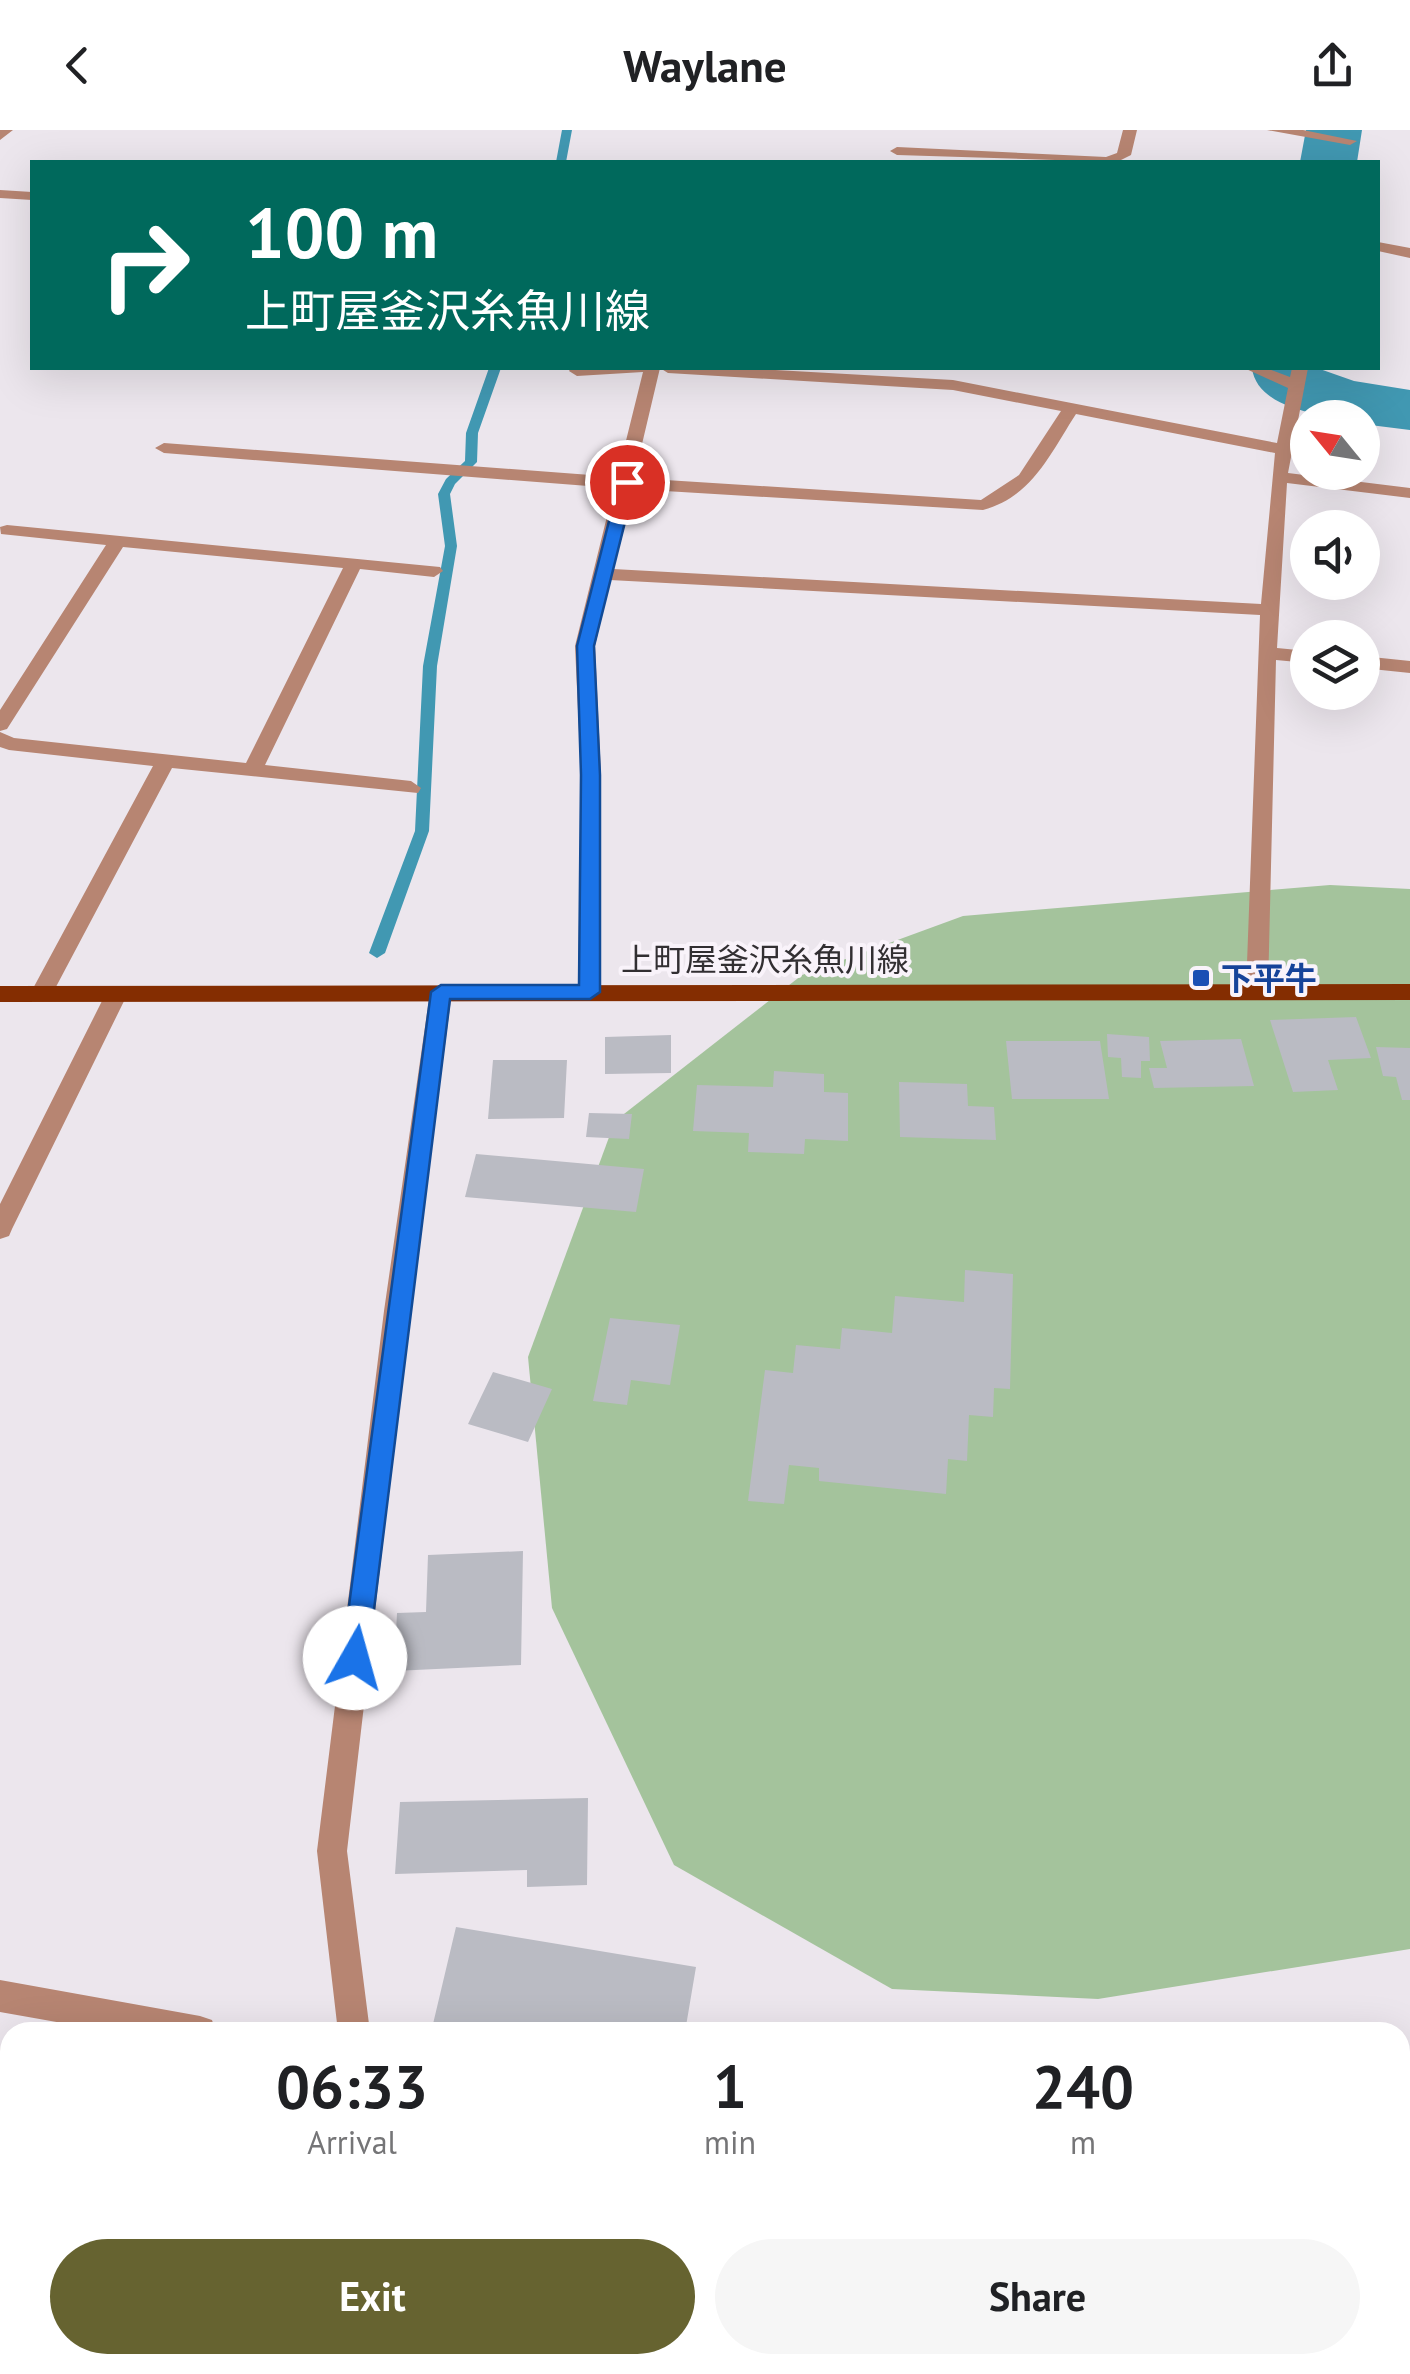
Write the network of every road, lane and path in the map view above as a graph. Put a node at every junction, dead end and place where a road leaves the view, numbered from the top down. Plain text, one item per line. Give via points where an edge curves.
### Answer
1 (6, 130) edge
2 (1130, 130) edge
3 (1274, 130) edge
4 (1352, 135) edge
5 (0, 136) edge
6 (897, 152) dead end
7 (1085, 160) edge
8 (1111, 160) edge
9 (1346, 160) edge
10 (0, 194) edge
11 (30, 196) edge
12 (1380, 246) edge
13 (1410, 253) edge
14 (598, 370) edge
15 (652, 370) edge
16 (702, 370) edge
17 (1264, 370) edge
18 (577, 371) dead end
19 (1298, 376) edge
20 (1072, 408) junction
21 (164, 448) dead end
22 (1284, 450) junction
23 (1279, 477) junction
24 (627, 482) junction
25 (1410, 493) edge
26 (7, 530) dead end
27 (118, 541) junction
28 (354, 563) junction
29 (434, 571) dead end
30 (604, 574) junction
31 (1270, 610) junction
32 (1268, 652) junction
33 (1290, 654) edge
34 (1380, 664) edge
35 (1410, 667) edge
36 (0, 725) edge
37 (0, 738) edge
38 (166, 762) junction
39 (252, 770) junction
40 (411, 788) dead end
41 (1257, 990) junction
42 (441, 992) junction
43 (590, 992) junction
44 (1410, 992) edge
45 (0, 994) edge
46 (41, 994) junction
47 (116, 994) junction
48 (0, 1229) edge
49 (0, 1996) edge
50 (144, 2022) edge
51 (353, 2022) edge

1 - 5 street
2 - 8 street via 1124,155
3 - 4 street
4 - 9 street
6 - 7 street
10 - 11 street
12 - 13 street
14 - 18 street
15 - 24 street
16 - 20 street via 953,385
17 - 19 street
19 - 22 street
20 - 22 street
20 - 24 street via 1045,455 1004,500 983,505
21 - 24 street
22 - 23 street
23 - 25 street
23 - 31 street
24 - 30 street
26 - 27 street
27 - 28 street
27 - 36 street
28 - 29 street
28 - 39 street
30 - 31 street
30 - 43 street via 585,646
31 - 32 street
32 - 33 street
32 - 41 street
34 - 35 street
37 - 38 street
38 - 39 street
38 - 46 street
39 - 40 street
41 - 43 main road, 上町屋釜沢糸魚川線
41 - 44 main road, 上町屋釜沢糸魚川線
42 - 43 main road, 上町屋釜沢糸魚川線
42 - 47 main road, 上町屋釜沢糸魚川線
42 - 51 street via 332,1851
45 - 46 main road, 上町屋釜沢糸魚川線
46 - 47 main road, 上町屋釜沢糸魚川線
47 - 48 street
49 - 50 street

